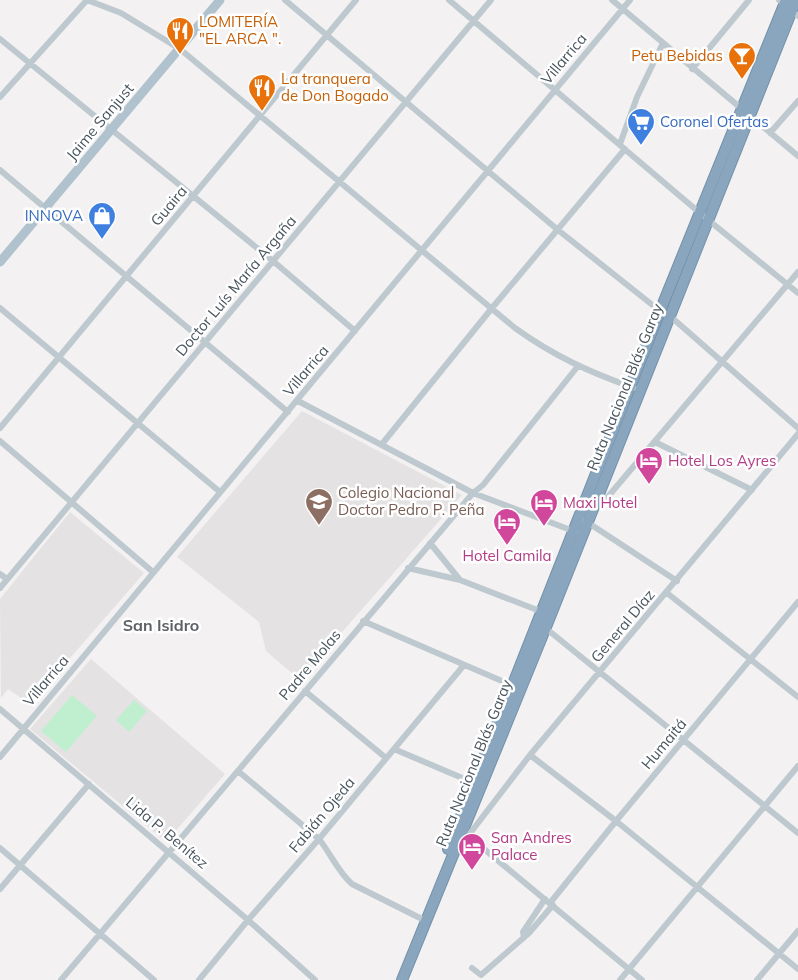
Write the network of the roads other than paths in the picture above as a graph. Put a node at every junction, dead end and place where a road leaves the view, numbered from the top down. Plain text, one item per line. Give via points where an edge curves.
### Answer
1 (87, 0) edge
2 (220, 0) edge
3 (285, 0) edge
4 (356, 0) edge
5 (449, 0) edge
6 (491, 0) edge
7 (612, 0) edge
8 (630, 0) edge
9 (749, 0) edge
10 (796, 0) edge
11 (788, 6) edge
12 (622, 9) junction
13 (474, 21) junction
14 (327, 35) junction
15 (0, 39) edge
16 (663, 43) junction
17 (180, 49) junction
18 (31, 63) junction
19 (692, 69) junction
20 (555, 89) junction
21 (0, 97) edge
22 (798, 101) edge
23 (406, 102) junction
24 (746, 114) junction
25 (260, 116) junction
26 (112, 129) junction
27 (770, 134) junction
28 (623, 146) junction
29 (798, 156) edge
30 (0, 170) edge
31 (488, 170) junction
32 (339, 182) junction
33 (193, 197) junction
34 (45, 208) junction
35 (704, 216) junction
36 (558, 230) junction
37 (422, 250) junction
38 (273, 261) junction
39 (0, 262) edge
40 (798, 272) edge
41 (126, 277) junction
42 (788, 284) junction
43 (798, 293) edge
44 (0, 308) edge
45 (492, 308) junction
46 (660, 311) junction
47 (670, 316) junction
48 (355, 331) junction
49 (204, 343) junction
50 (60, 357) junction
51 (723, 362) junction
52 (578, 366) junction
53 (635, 388) junction
54 (298, 400) junction
55 (288, 412) junction
56 (138, 423) junction
57 (0, 428) edge
58 (798, 428) edge
59 (798, 434) edge
60 (0, 441) edge
61 (655, 442) junction
62 (382, 444) junction
63 (752, 490) junction
64 (220, 492) junction
65 (473, 492) junction
66 (596, 501) junction
67 (72, 502) junction
68 (583, 520) junction
69 (578, 532) junction
70 (430, 543) junction
71 (408, 568) junction
72 (153, 572) junction
73 (0, 574) edge
74 (7, 580) junction
75 (460, 580) junction
76 (677, 581) junction
77 (0, 588) edge
78 (667, 593) junction
79 (798, 602) edge
80 (546, 614) junction
81 (363, 621) junction
82 (541, 626) junction
83 (751, 659) junction
84 (464, 665) junction
85 (600, 672) junction
86 (516, 687) junction
87 (305, 691) junction
88 (798, 697) edge
89 (0, 708) edge
90 (23, 728) junction
91 (683, 740) junction
92 (394, 749) junction
93 (530, 755) junction
94 (0, 756) edge
95 (386, 758) junction
96 (798, 766) edge
97 (238, 771) junction
98 (474, 783) junction
99 (89, 784) junction
100 (765, 806) junction
101 (616, 821) junction
102 (462, 832) junction
103 (798, 833) edge
104 (319, 840) junction
105 (0, 848) edge
106 (169, 851) junction
107 (20, 865) junction
108 (698, 888) junction
109 (0, 889) edge
110 (549, 903) junction
111 (248, 920) junction
112 (423, 920) junction
113 (798, 931) edge
114 (100, 934) junction
115 (779, 954) junction
116 (472, 968) dead end
117 (798, 969) edge
118 (629, 970) junction
119 (61, 980) edge
120 (154, 980) edge
121 (199, 980) edge
122 (314, 980) edge
123 (395, 980) edge
124 (402, 980) edge
125 (620, 980) edge
126 (642, 980) edge
127 (757, 980) edge

1 - 17 street via 120,13
1 - 18 street
2 - 17 main road, Jaime Sanjust
3 - 14 street
4 - 14 street, Guaira
5 - 13 street
6 - 13 street, Doctor Luís María Argaña
7 - 12 street
8 - 12 street, Villarrica
9 - 19 street
10 - 11 highway, Ruta Nacional Blás Garay
11 - 24 highway, Ruta Nacional Blás Garay
12 - 16 street
12 - 20 street, Villarrica
13 - 20 street
13 - 23 street, Doctor Luís María Argaña
14 - 23 street
14 - 25 street, Guaira
15 - 18 street
16 - 19 street
16 - 28 street via 637,97
17 - 25 street
17 - 26 main road, Jaime Sanjust
18 - 21 street
18 - 26 street
19 - 24 street
20 - 28 street
20 - 31 street, Villarrica
22 - 27 street
23 - 31 street
23 - 32 street, Doctor Luís María Argaña
24 - 27 street
24 - 35 highway, Ruta Nacional Blás Garay
25 - 32 street
25 - 33 street, Guaira
26 - 33 street
26 - 34 main road, Jaime Sanjust
27 - 29 street
28 - 35 street
28 - 36 street
30 - 34 street
31 - 36 street
31 - 37 street, Villarrica
32 - 37 street
32 - 38 street, Doctor Luís María Argaña
33 - 38 street
33 - 41 street, Guaira
34 - 39 main road, Jaime Sanjust
34 - 41 street
35 - 42 street
35 - 46 highway, Ruta Nacional Blás Garay
35 - 47 highway, Ruta Nacional Blás Garay
36 - 45 street
36 - 46 street
37 - 45 street
37 - 48 street, Villarrica
38 - 48 street
38 - 49 street, Doctor Luís María Argaña
40 - 42 street
41 - 49 street
41 - 50 street, Guaira
42 - 43 street
42 - 51 street
44 - 50 street
45 - 52 street via 541,346
45 - 62 street
46 - 47 street
46 - 53 highway, Ruta Nacional Blás Garay
47 - 51 street
47 - 53 highway, Ruta Nacional Blás Garay
48 - 54 street, Villarrica
49 - 55 street
49 - 56 street, Doctor Luís María Argaña
50 - 56 street
50 - 57 street, Guaira
51 - 58 street
51 - 61 street
52 - 53 street
52 - 65 street, Padre Molas via 483,485
53 - 66 highway, Ruta Nacional Blás Garay
53 - 68 highway, Ruta Nacional Blás Garay
54 - 55 street, Villarrica
54 - 62 street
55 - 64 street, Villarrica
56 - 64 street
56 - 67 street, Doctor Luís María Argaña
59 - 63 street, General Díaz
60 - 67 street
61 - 63 street
61 - 66 street via 606,499
62 - 65 street
63 - 76 street, General Díaz
64 - 72 street, Villarrica
65 - 69 street
65 - 70 street, Padre Molas
66 - 68 highway, Ruta Nacional Blás Garay
67 - 72 street
67 - 74 street, Doctor Luís María Argaña
68 - 69 highway, Ruta Nacional Blás Garay
68 - 76 street
69 - 80 highway, Ruta Nacional Blás Garay
70 - 71 street, Padre Molas
70 - 75 street
71 - 75 street
71 - 81 street, Padre Molas
72 - 90 street, Villarrica
73 - 74 street
74 - 77 street, Doctor Luís María Argaña
75 - 80 street
76 - 78 street, General Díaz
78 - 83 street
78 - 85 street, General Díaz
79 - 83 street, Humaitá
80 - 82 highway, Ruta Nacional Blás Garay
81 - 84 street
81 - 87 street, Padre Molas
82 - 85 street
82 - 86 highway, Ruta Nacional Blás Garay
83 - 88 street
83 - 91 street, Humaitá
84 - 86 street
84 - 92 street, Fabián Ojeda
85 - 91 street
85 - 93 street, General Díaz
86 - 98 highway, Ruta Nacional Blás Garay
86 - 102 highway, Ruta Nacional Blás Garay
87 - 95 street
87 - 97 street, Padre Molas
89 - 90 street, Lida P. Benítez
90 - 94 street, Villarrica
90 - 99 street, Lida P. Benítez
91 - 100 street
91 - 101 street, Humaitá
92 - 95 street, Fabián Ojeda
92 - 98 street
93 - 101 street
93 - 102 street, General Díaz
95 - 104 street, Fabián Ojeda
96 - 100 street
97 - 104 street
97 - 106 street, Padre Molas
98 - 102 highway, Ruta Nacional Blás Garay
99 - 106 street, Lida P. Benítez
99 - 107 street
100 - 103 street
100 - 108 street
101 - 108 street
101 - 110 street, Humaitá
102 - 110 street
102 - 112 highway, Ruta Nacional Blás Garay
104 - 111 street, Fabián Ojeda
104 - 112 street via 352,884
105 - 107 street
106 - 111 street, Lida P. Benítez
106 - 114 street, Padre Molas
107 - 109 street
107 - 114 street
108 - 115 street
108 - 118 street
110 - 116 street, Humaitá via 524,938 481,975
110 - 118 street
111 - 121 street, Fabián Ojeda
111 - 122 street, Lida P. Benítez
112 - 123 highway, Ruta Nacional Blás Garay
112 - 124 highway, Ruta Nacional Blás Garay
113 - 115 street
114 - 119 street, Padre Molas
114 - 120 street
115 - 117 street
115 - 127 street
118 - 125 street
118 - 126 street

